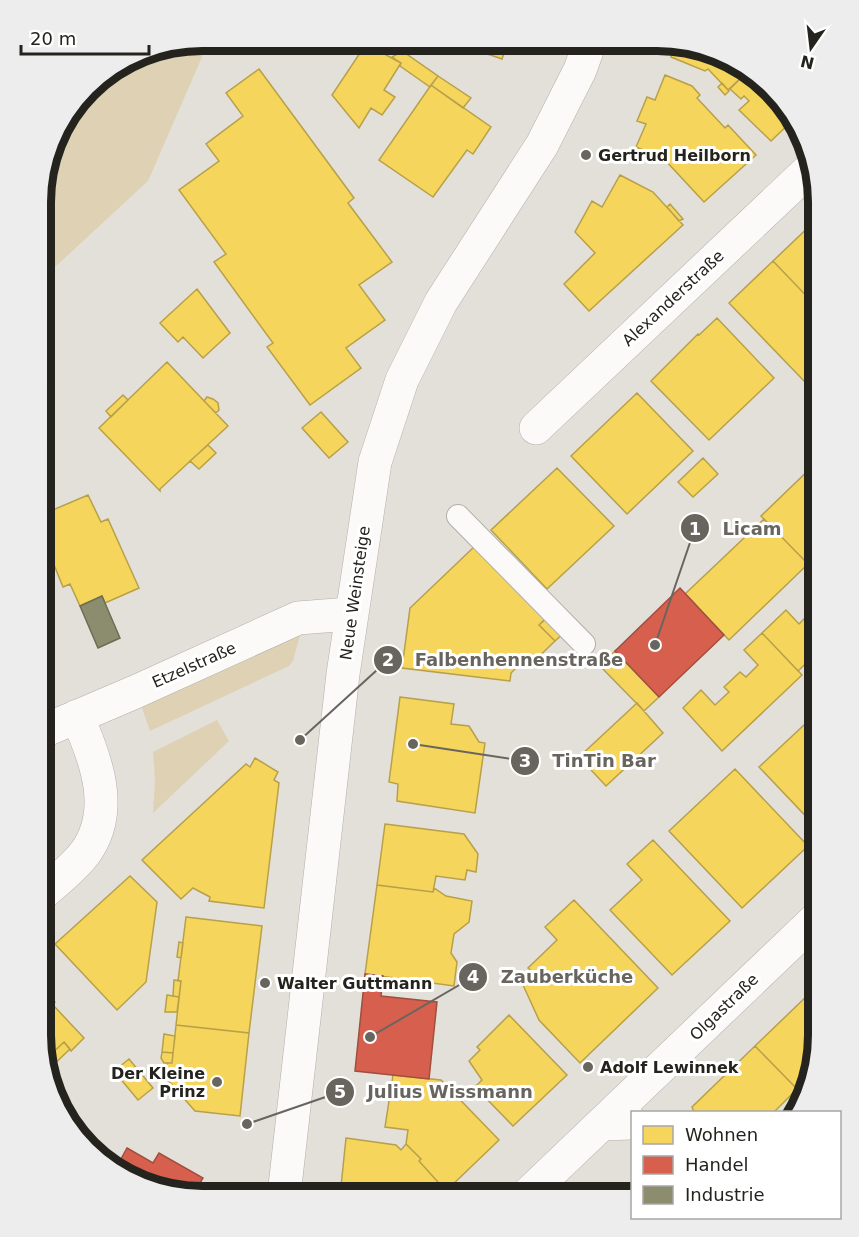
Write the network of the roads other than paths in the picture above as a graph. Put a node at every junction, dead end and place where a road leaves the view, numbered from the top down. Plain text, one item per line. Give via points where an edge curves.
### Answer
1 (587, 51) edge
2 (805, 174) edge
3 (536, 428) dead end
4 (458, 516) dead end
5 (350, 615) junction
6 (584, 644) dead end
7 (77, 716) junction
8 (51, 728) edge
9 (51, 885) edge
10 (808, 927) edge
11 (617, 1123) edge
12 (285, 1186) edge
13 (538, 1186) edge

1 - 5 street, Neue Weinsteige via 542,145 441,302 402,380 375,462
2 - 3 street, Alexanderstraße
4 - 6 lane
5 - 7 street, Etzelstraße via 298,618
5 - 12 street, Neue Weinsteige
7 - 8 street, Etzelstraße
7 - 9 street via 93,752 102,796 98,831 84,854
10 - 11 street, Olgastraße
11 - 13 street, Olgastraße

